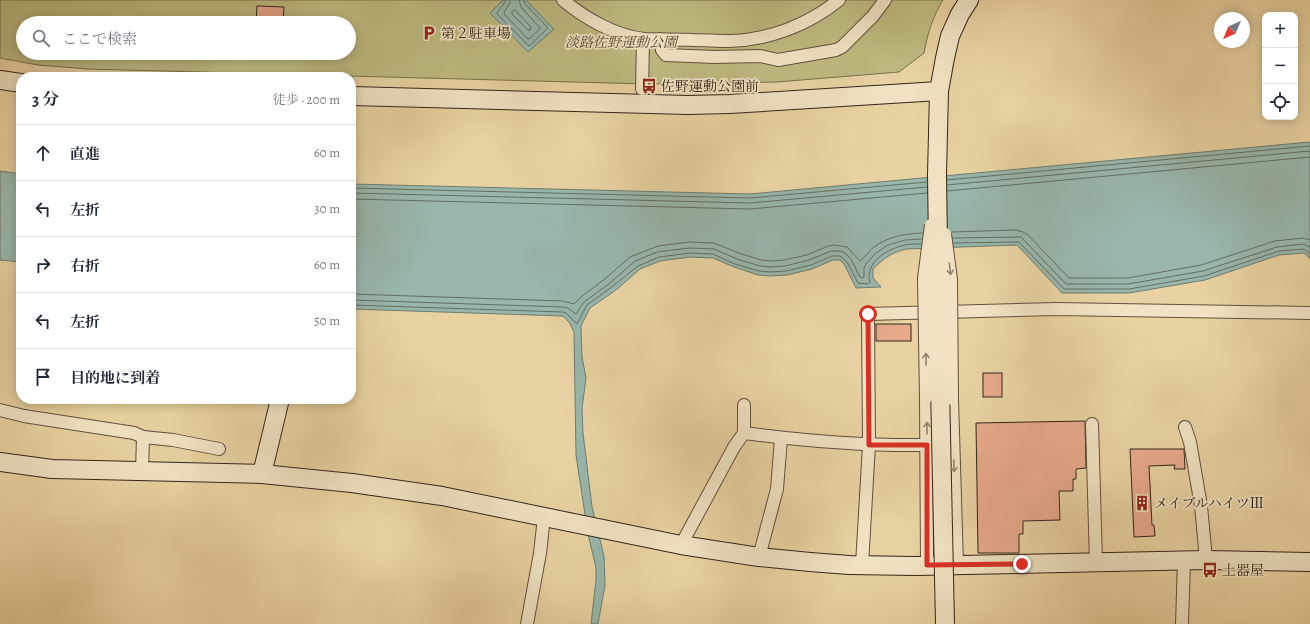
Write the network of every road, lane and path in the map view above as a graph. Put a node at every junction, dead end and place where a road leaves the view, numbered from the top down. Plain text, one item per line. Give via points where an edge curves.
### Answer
1 (563, 0) edge
2 (839, 0) edge
3 (885, 0) edge
4 (969, 0) edge
5 (643, 39) junction
6 (660, 39) junction
7 (0, 80) edge
8 (16, 82) edge
9 (642, 89) dead end
10 (939, 91) junction
11 (356, 96) edge
12 (937, 175) junction
13 (1310, 314) edge
14 (279, 404) edge
15 (744, 405) dead end
16 (0, 410) edge
17 (1092, 424) dead end
18 (1185, 427) dead end
19 (744, 433) junction
20 (143, 437) junction
21 (781, 438) junction
22 (869, 445) junction
23 (927, 445) junction
24 (219, 449) dead end
25 (0, 462) edge
26 (142, 472) junction
27 (262, 474) junction
28 (544, 517) junction
29 (681, 545) junction
30 (759, 557) junction
31 (1206, 560) junction
32 (1184, 561) junction
33 (1310, 562) edge
34 (1096, 563) junction
35 (862, 565) junction
36 (927, 565) junction
37 (957, 565) junction
38 (527, 624) edge
39 (946, 624) edge
40 (1182, 624) edge

1 - 5 street via 594,22
2 - 6 street via 802,24 773,34 730,41
3 - 6 street via 842,47 830,51 778,60 760,56 666,55
4 - 10 street via 950,36
5 - 6 street
5 - 9 street
7 - 8 street
10 - 11 street via 702,105
10 - 12 street
23 -> 12 street, bridge via 924,278
12 -> 37 street, bridge via 951,279
12 - 39 street, bridge
13 - 22 street via 1056,309 868,314
14 - 27 street
15 - 19 street
16 - 20 street
17 - 34 street
18 - 31 street via 1201,506
19 - 21 street
19 - 29 street
20 - 24 street
20 - 26 street
21 - 22 street
21 - 30 street via 777,489
22 - 23 street
22 - 35 street
23 - 36 street
25 - 26 street via 52,469
26 - 27 street
27 - 28 street via 397,489
28 - 29 street
28 - 38 street
29 - 30 street
30 - 35 street
31 - 32 street
31 - 33 street
32 - 34 street
32 - 40 street
34 - 37 street
35 - 36 street
36 - 37 street

